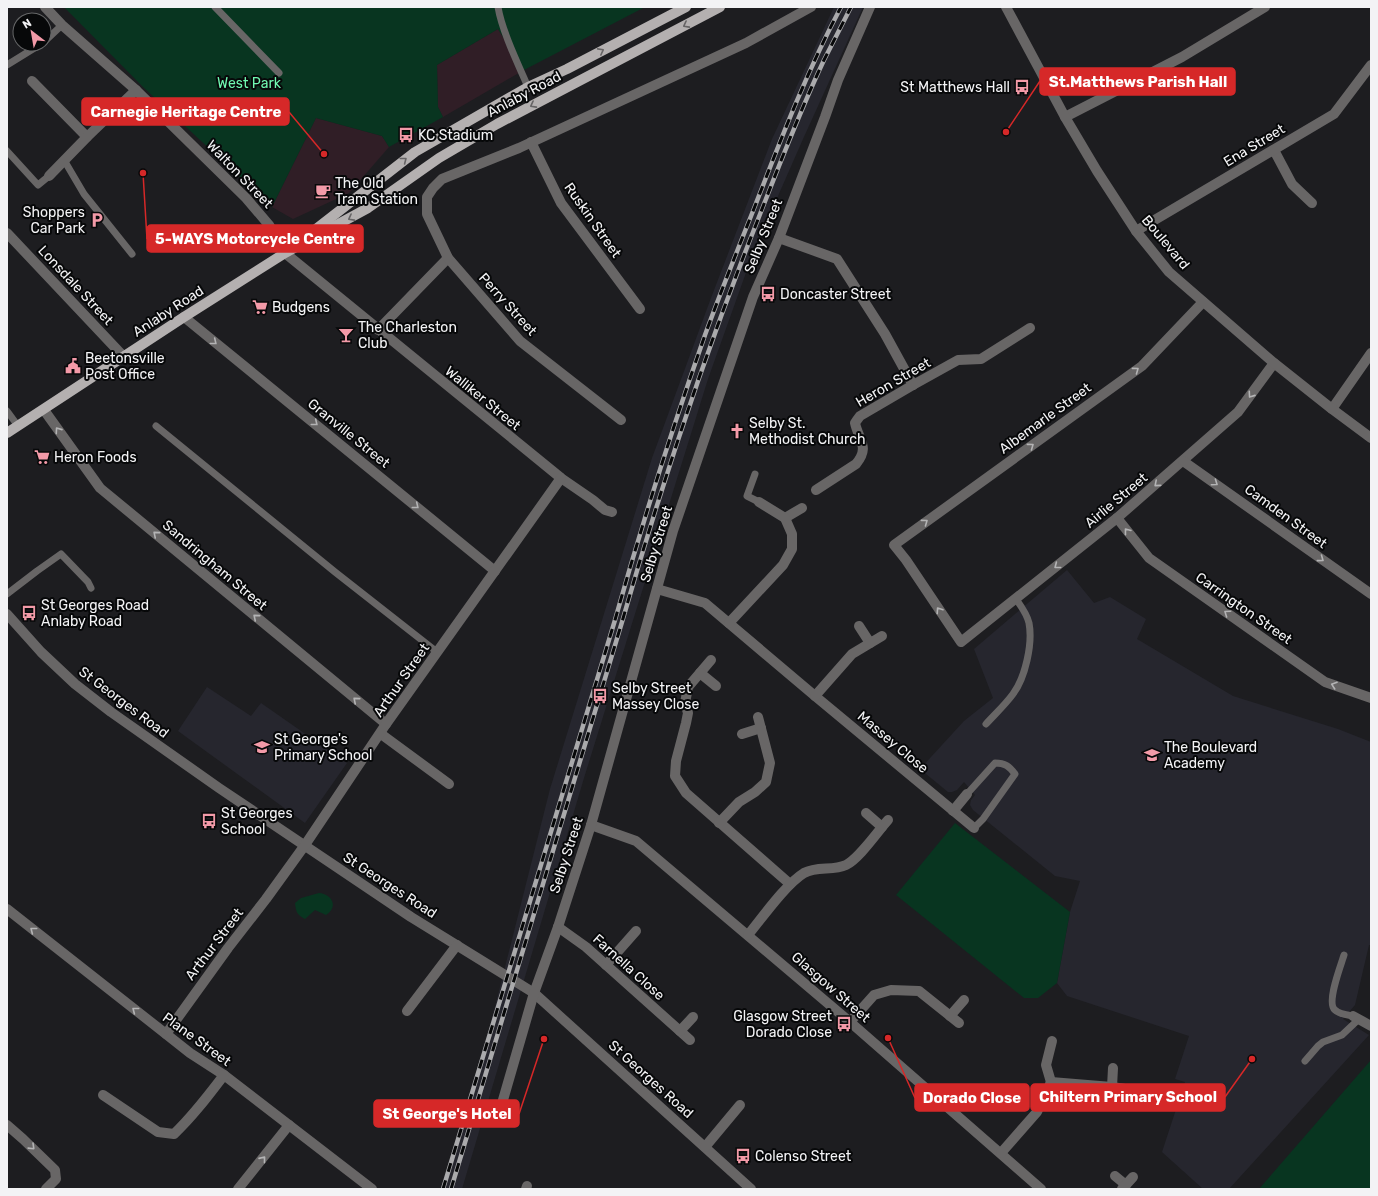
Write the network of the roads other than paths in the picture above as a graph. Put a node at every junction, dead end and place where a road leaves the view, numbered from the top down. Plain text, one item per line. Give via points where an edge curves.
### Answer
1 (45, 7) edge
2 (215, 7) edge
3 (498, 7) edge
4 (686, 7) edge
5 (720, 7) edge
6 (811, 7) edge
7 (870, 7) edge
8 (1006, 7) edge
9 (1265, 7) edge
10 (62, 25) junction
11 (52, 34) edge
12 (28, 52) edge
13 (7, 65) edge
14 (1371, 65) edge
15 (279, 73) dead end
16 (32, 81) dead end
17 (528, 87) junction
18 (136, 90) junction
19 (1065, 117) junction
20 (87, 137) junction
21 (531, 142) junction
22 (7, 150) edge
23 (1274, 150) junction
24 (64, 160) junction
25 (49, 176) joint
26 (1312, 203) dead end
27 (1136, 231) junction
28 (7, 233) edge
29 (779, 238) junction
30 (285, 253) junction
31 (132, 254) dead end
32 (448, 258) junction
33 (1203, 302) junction
34 (640, 309) dead end
35 (184, 317) junction
36 (1030, 328) dead end
37 (378, 330) junction
38 (1371, 353) edge
39 (124, 357) junction
40 (1274, 363) junction
41 (913, 385) junction
42 (1332, 409) junction
43 (44, 410) junction
44 (7, 411) edge
45 (621, 420) dead end
46 (18, 426) junction
47 (156, 426) dead end
48 (7, 433) edge
49 (1371, 438) edge
50 (1183, 461) junction
51 (755, 474) dead end
52 (561, 478) junction
53 (816, 490) dead end
54 (759, 502) joint
55 (802, 508) dead end
56 (612, 512) dead end
57 (785, 518) junction
58 (1117, 518) junction
59 (495, 571) junction
60 (91, 588) dead end
61 (657, 589) junction
62 (7, 594) edge
63 (1371, 594) edge
64 (1016, 598) junction
65 (7, 614) edge
66 (729, 623) junction
67 (859, 626) dead end
68 (882, 636) dead end
69 (961, 642) joint
70 (870, 644) junction
71 (437, 652) junction
72 (711, 660) dead end
73 (700, 673) junction
74 (716, 686) dead end
75 (815, 696) junction
76 (1371, 698) edge
77 (758, 717) dead end
78 (386, 724) junction
79 (986, 724) dead end
80 (761, 728) junction
81 (381, 734) junction
82 (742, 734) dead end
83 (449, 784) dead end
84 (967, 794) joint
85 (953, 811) junction
86 (866, 813) dead end
87 (719, 823) junction
88 (591, 825) junction
89 (974, 828) joint
90 (305, 845) junction
91 (790, 884) junction
92 (7, 909) edge
93 (558, 927) junction
94 (636, 931) dead end
95 (748, 935) junction
96 (457, 945) junction
97 (1344, 955) dead end
98 (606, 965) junction
99 (534, 993) junction
100 (964, 1000) dead end
101 (407, 1011) dead end
102 (950, 1016) junction
103 (693, 1017) dead end
104 (1356, 1018) junction
105 (850, 1022) junction
106 (959, 1023) dead end
107 (1371, 1026) edge
108 (680, 1031) junction
109 (166, 1034) junction
110 (690, 1040) dead end
111 (1052, 1041) dead end
112 (1305, 1061) dead end
113 (1113, 1068) dead end
114 (224, 1075) junction
115 (1051, 1082) junction
116 (1112, 1086) junction
117 (1124, 1089) dead end
118 (103, 1095) dead end
119 (503, 1100) dead end
120 (740, 1105) dead end
121 (7, 1125) edge
122 (289, 1125) junction
123 (705, 1147) junction
124 (1002, 1153) junction
125 (1115, 1176) dead end
126 (1133, 1177) dead end
127 (1124, 1187) edge
128 (46, 1189) edge
129 (238, 1189) edge
130 (372, 1189) edge
131 (751, 1189) edge
132 (1041, 1189) edge

1 - 10 street, Walton Street
2 - 15 lane
3 - 17 lane
17 -> 4 main road, Anlaby Road
5 -> 30 main road, Anlaby Road via 497,124 440,158 368,208
6 - 21 street via 746,43
7 - 29 street, Selby Street via 838,80
8 - 19 street, Boulevard
9 - 19 street via 1182,57
10 - 11 lane
10 - 18 street, Walton Street
12 - 13 lane
14 - 23 street, Ena Street via 1334,114
16 - 20 street
30 -> 17 main road, Anlaby Road via 416,152
18 - 20 street
18 - 30 street, Walton Street via 246,198 270,225
19 - 27 street, Boulevard
20 - 24 street
21 - 32 street, Perry Street via 442,179 433,188 427,197 427,214
21 - 34 street, Ruskin Street via 561,203
22 - 25 lane via 38,185
23 - 26 street via 1292,184
23 - 27 street, Ena Street
24 - 25 street
24 - 31 lane via 84,194
27 - 33 street, Boulevard via 1169,272
28 - 39 street, Lonsdale Street
29 - 41 street via 837,259 885,334
29 - 61 street, Selby Street via 751,305 673,531
30 - 35 main road, Anlaby Road
30 - 37 street, Walliker Street
32 - 37 street
32 - 45 street, Perry Street via 520,341
33 - 40 street, Boulevard
69 -> 33 street, Albemarle Street via 894,545 1142,366
35 - 39 main road, Anlaby Road
35 -> 59 street, Granville Street
36 - 41 street, Heron Street via 981,359 958,360
37 - 52 street, Walliker Street
38 - 42 street
39 - 43 main road, Anlaby Road
40 - 42 street, Boulevard
40 -> 50 street, Airlie Street via 1238,412
41 - 53 street, Heron Street via 857,420 856,428 864,446 861,458
42 - 49 street, Boulevard
43 - 46 main road, Anlaby Road
78 -> 43 street, Sandringham Street via 100,488
44 - 46 lane
46 - 48 main road, Anlaby Road
47 - 71 lane
50 -> 58 street, Airlie Street
50 -> 63 street, Camden Street
51 - 54 lane via 747,496
52 - 56 street, Walliker Street via 605,510
52 - 59 street, Arthur Street
54 - 57 street
55 - 57 street
57 - 66 street via 792,534 792,549 783,565
58 -> 64 street, Airlie Street
76 -> 58 street, Carrington Street via 1325,682 1162,568 1149,558
59 - 71 street, Arthur Street
60 - 62 lane via 61,554
61 - 66 street, Massey Close via 705,603
61 - 88 street, Selby Street
64 - 69 street, Airlie Street
64 - 79 lane via 1029,622 1027,665 1014,693
65 - 90 street, St Georges Road via 41,652 75,684 111,712
66 - 75 street, Massey Close
67 - 70 street
68 - 70 street
70 - 75 street via 852,654
71 - 78 street, Arthur Street
72 - 73 street
73 - 74 street
73 - 87 street via 688,687 685,703 688,713 676,761 675,776 686,793
75 - 85 street, Massey Close
77 - 80 street
78 - 81 street, Arthur Street
80 - 82 street
80 - 87 street via 770,763 766,782 739,802
81 - 83 street
81 - 90 street, Arthur Street
84 - 85 street
84 - 89 lane via 995,763 1009,766 1015,774
85 - 89 street, Massey Close
86 - 91 street via 885,823 856,858 846,865 805,873
87 - 91 street
88 - 93 street, Selby Street
88 - 95 street, Glasgow Street via 636,841
90 - 96 street, St Georges Road
90 - 109 street, Arthur Street
91 - 95 street
109 -> 92 street, Plane Street
93 - 98 street, Farnella Close
93 - 99 street, Selby Street
94 - 98 street
95 - 105 street, Glasgow Street
96 - 99 street, St Georges Road
96 - 101 street
97 - 104 lane via 1332,1006 1335,1010
98 - 108 street, Farnella Close
99 - 119 street, Selby Street
99 - 123 street, St Georges Road
100 - 102 street
102 - 105 street via 919,991 891,990 874,995
102 - 106 street
103 - 108 street
104 - 107 street
104 - 112 lane via 1342,1035 1323,1042
105 - 124 street, Glasgow Street
108 - 110 street, Farnella Close
109 - 114 street, Plane Street
111 - 115 street via 1046,1065
113 - 116 street
114 - 118 street via 174,1134 158,1132
114 - 122 street, Plane Street
115 - 116 street
115 - 124 street via 1037,1112
116 - 117 street
120 - 123 street
121 -> 128 street via 55,1170 56,1179
129 -> 122 street
122 - 130 street, Plane Street
123 - 131 street, St Georges Road
124 - 132 street, Glasgow Street
125 - 127 street
126 - 127 street

